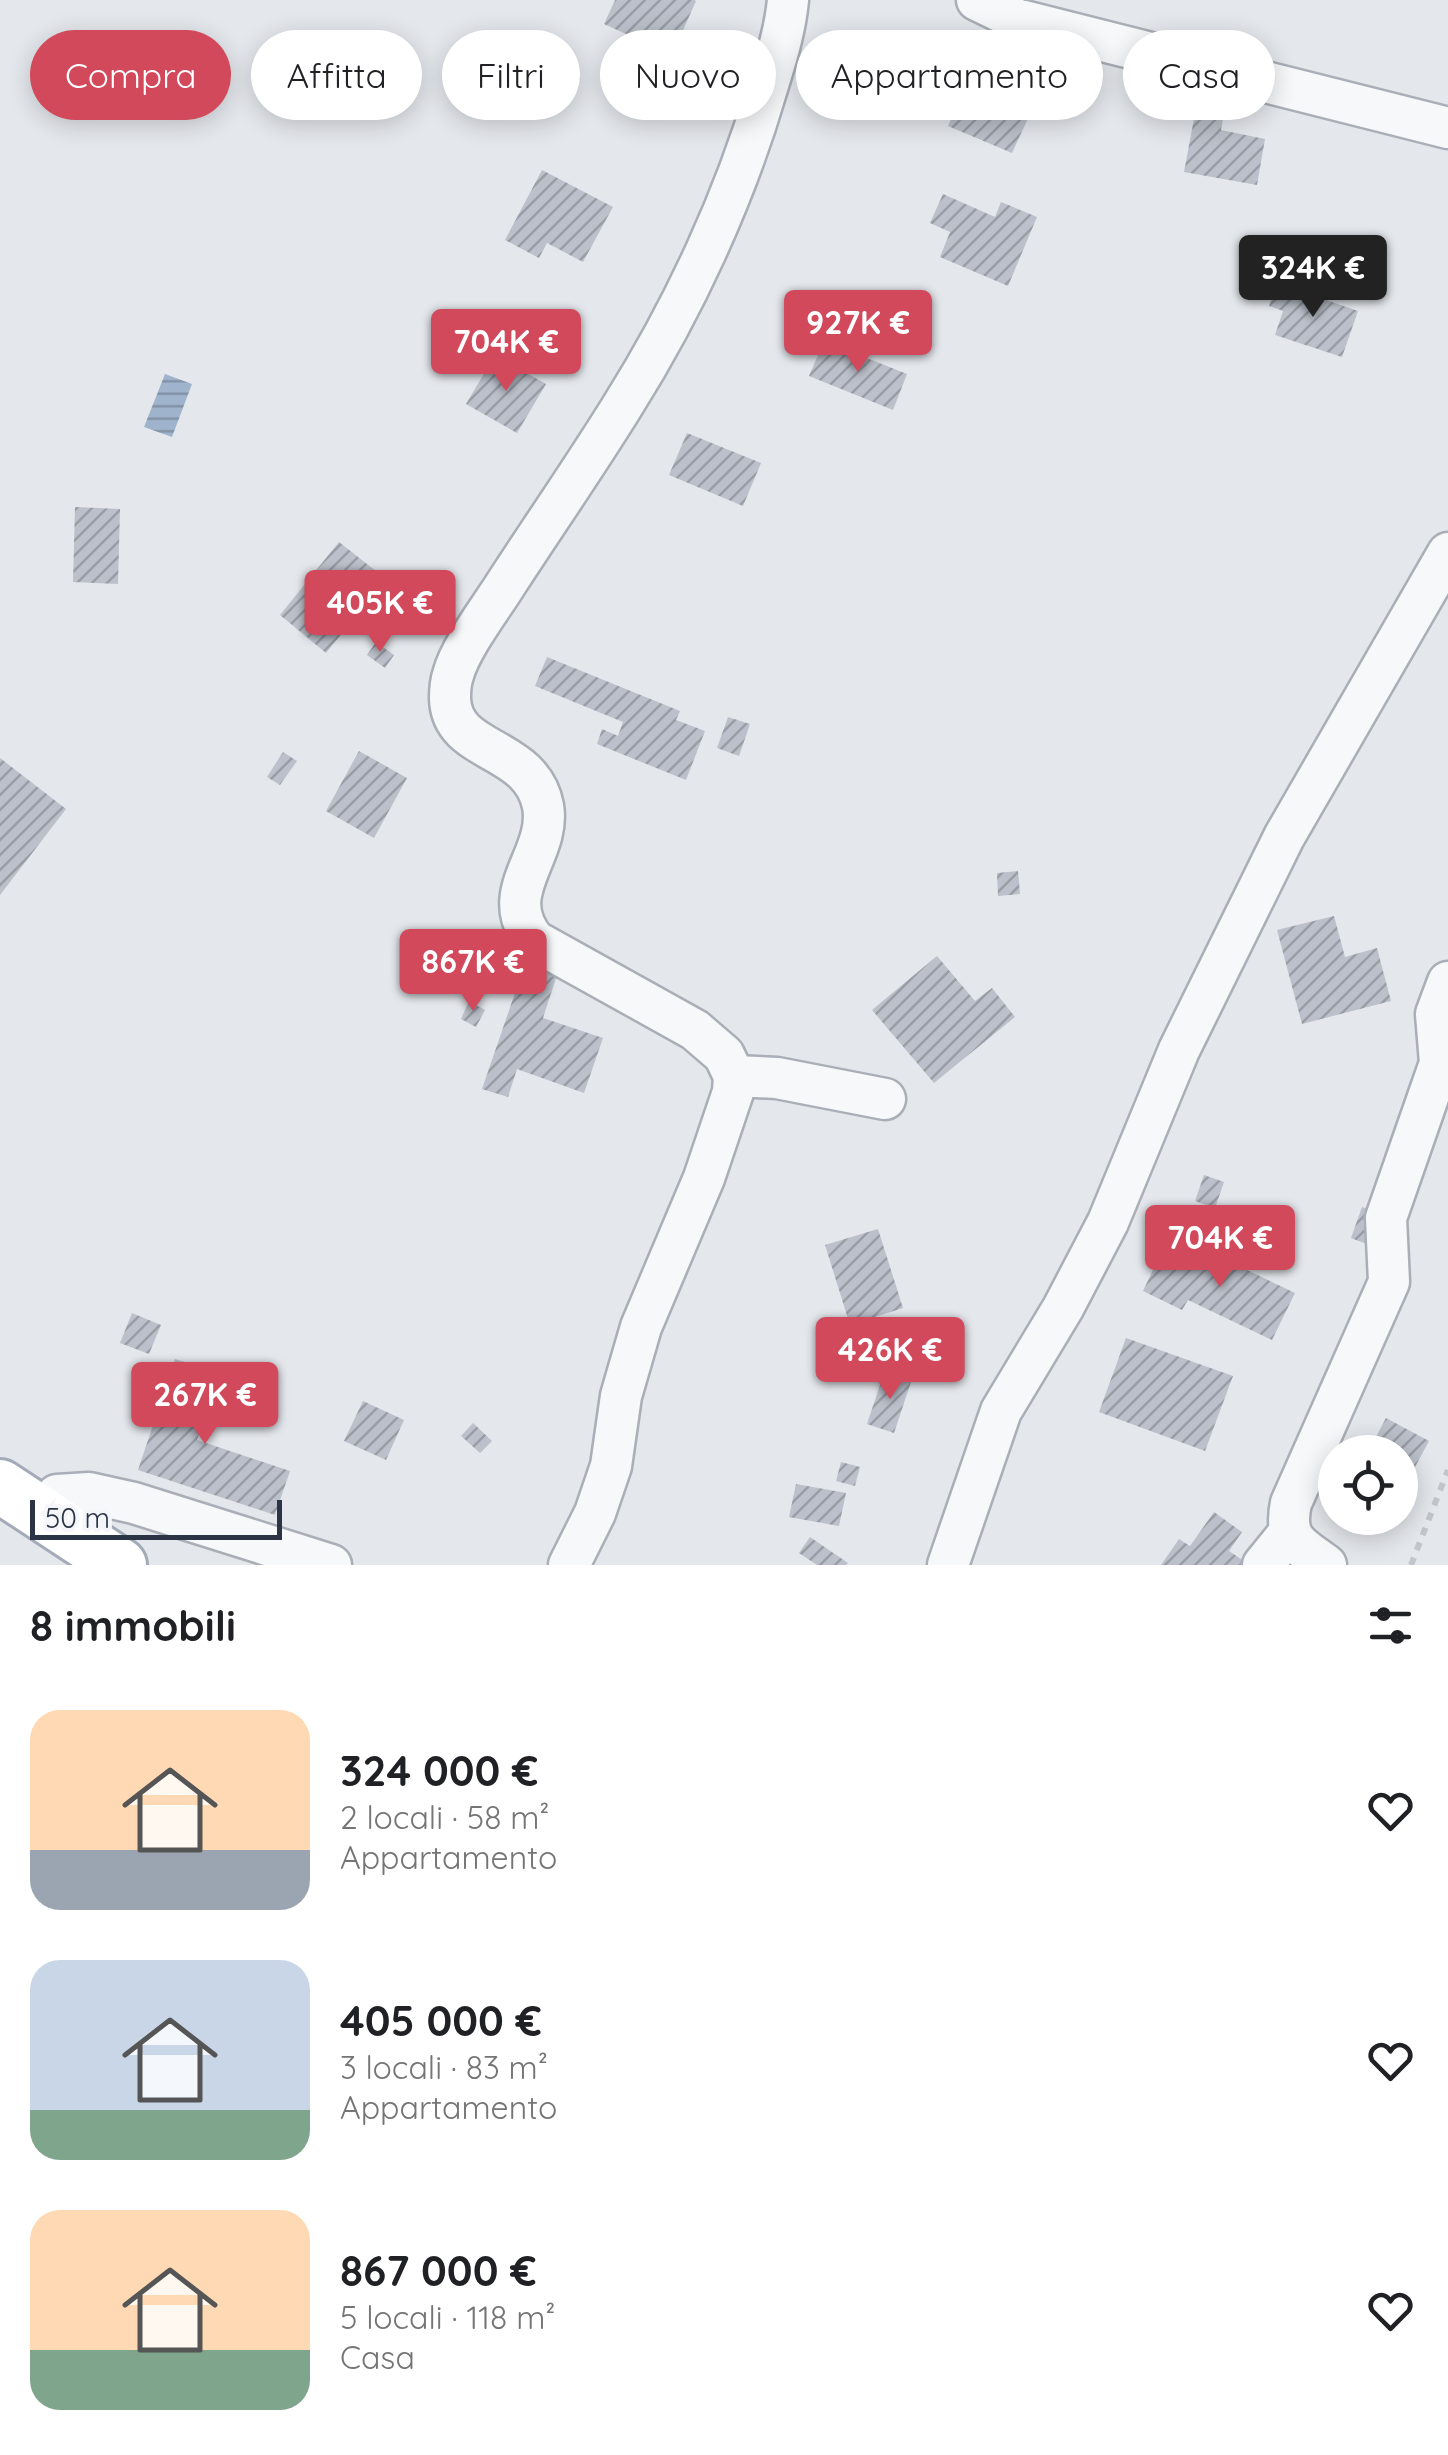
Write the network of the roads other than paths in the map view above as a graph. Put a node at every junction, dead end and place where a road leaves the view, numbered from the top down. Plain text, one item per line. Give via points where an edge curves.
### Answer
1 (788, 0) edge
2 (977, 0) edge
3 (1448, 128) edge
4 (1448, 553) edge
5 (1448, 982) edge
6 (734, 1076) junction
7 (885, 1098) dead end
8 (22, 1500) edge
9 (1289, 1533) junction
10 (120, 1565) edge
11 (330, 1565) edge
12 (569, 1565) edge
13 (948, 1565) edge
14 (1263, 1565) edge
15 (1326, 1565) edge

1 - 6 street via 749,149 678,308 486,616 453,674 450,702 464,734 516,762 540,790 545,816 518,906 522,926 536,941 695,1030 724,1055
2 - 3 street via 1016,19
4 - 13 street via 1284,837 1179,1050 1108,1222 1001,1411
5 - 9 street via 1436,1014 1440,1062 1386,1218 1389,1282 1291,1503
6 - 7 street
6 - 12 street via 704,1178 641,1326 595,1514
8 - 10 main road
8 - 11 street via 89,1494 134,1503
9 - 14 street
9 - 15 street

